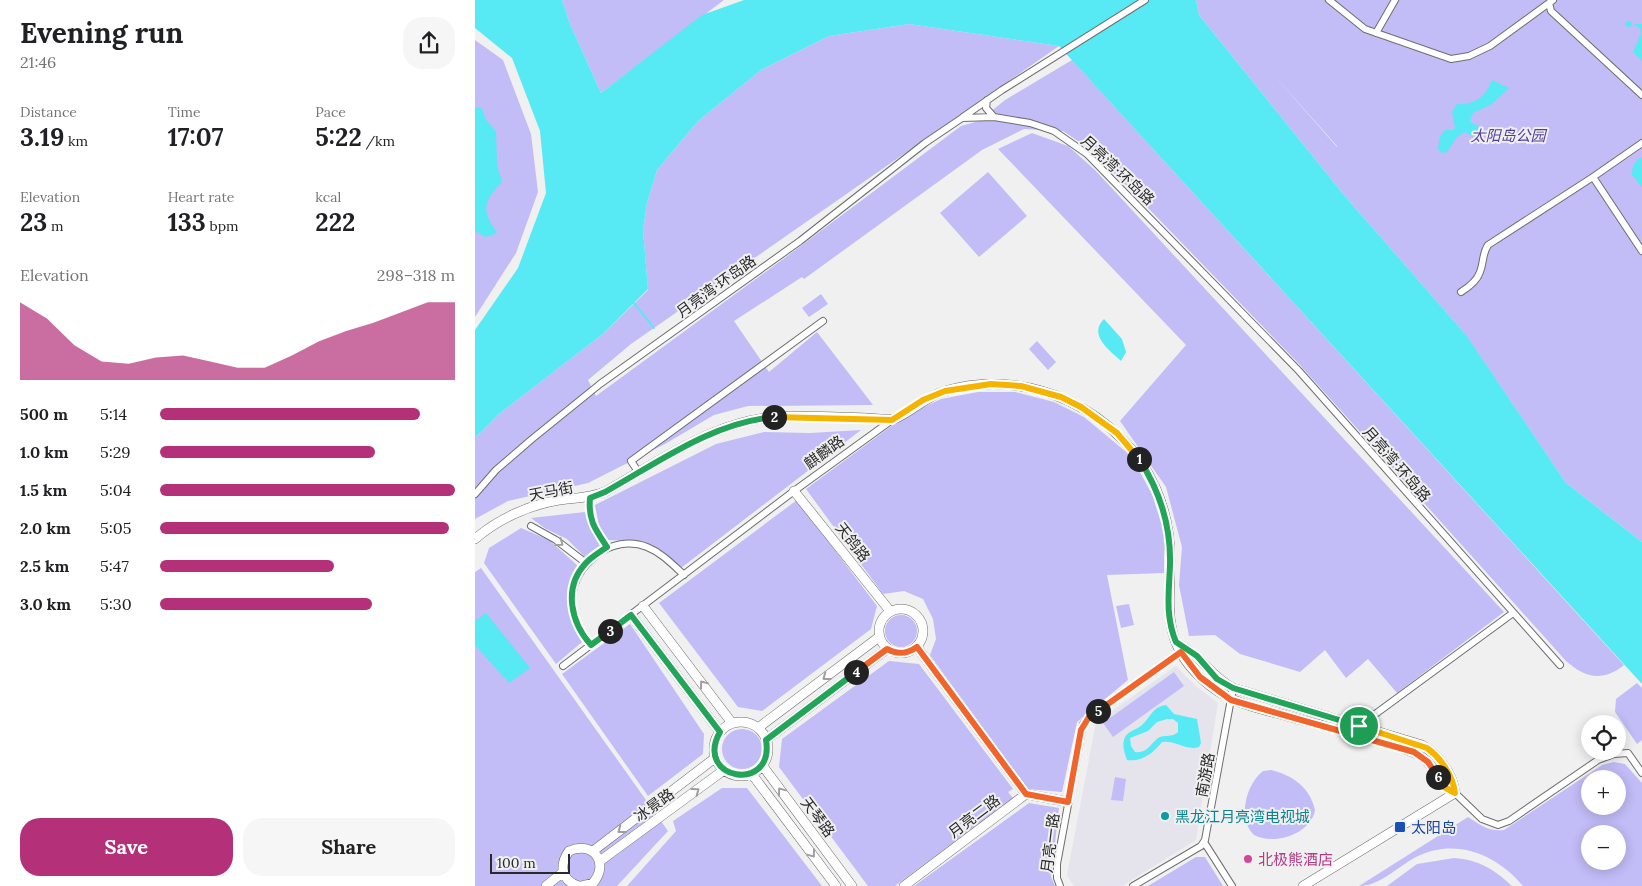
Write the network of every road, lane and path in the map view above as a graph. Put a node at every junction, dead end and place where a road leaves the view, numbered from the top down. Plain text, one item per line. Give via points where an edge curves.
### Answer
1 (1145, 0) edge
2 (1329, 0) edge
3 (1395, 0) edge
4 (1551, 2) edge
5 (1376, 33) junction
6 (1642, 95) edge
7 (987, 100) junction
8 (994, 117) junction
9 (962, 118) junction
10 (1642, 143) edge
11 (1593, 177) junction
12 (1642, 251) edge
13 (1461, 292) dead end
14 (823, 321) dead end
15 (892, 420) junction
16 (639, 473) junction
17 (794, 491) junction
18 (475, 494) edge
19 (590, 498) junction
20 (531, 526) dead end
21 (475, 539) edge
22 (607, 547) junction
23 (586, 563) junction
24 (684, 575) junction
25 (643, 606) junction
26 (890, 611) junction
27 (1513, 613) junction
28 (631, 615) junction
29 (879, 637) junction
30 (591, 645) junction
31 (917, 647) junction
32 (1182, 648) junction
33 (887, 649) junction
34 (1560, 665) dead end
35 (563, 666) dead end
36 (1233, 688) junction
37 (1231, 700) junction
38 (732, 723) junction
39 (1359, 726) junction
40 (758, 728) junction
41 (720, 732) junction
42 (766, 740) junction
43 (715, 758) junction
44 (762, 765) junction
45 (725, 770) junction
46 (1642, 773) edge
47 (751, 774) junction
48 (1455, 793) junction
49 (1026, 794) junction
50 (1068, 802) junction
51 (1203, 842) junction
52 (593, 851) junction
53 (600, 861) junction
54 (563, 872) junction
55 (574, 885) edge
56 (545, 886) edge
57 (836, 886) edge
58 (852, 886) edge
59 (904, 886) edge
60 (1060, 886) edge
61 (1133, 886) edge
62 (1232, 886) edge
63 (1303, 886) edge

1 - 7 street
2 - 5 street via 1365,29
3 - 5 street
4 - 5 street via 1490,46 1469,56 1451,59
4 - 6 street via 1551,11
7 - 8 street via 986,108
7 - 9 street
8 - 9 street, 月亮湾·环岛路
8 - 27 street, 月亮湾·环岛路 via 1054,131 1087,154 1299,371
9 - 18 street, 月亮湾·环岛路 via 800,241 600,384 496,470
10 - 11 street
11 - 12 street
11 - 13 street via 1488,245 1483,252 1480,272
14 - 16 street via 631,461
15 - 16 street, 天马街 via 787,416 748,420 702,437
15 - 17 street, 麒麟路
15 - 32 street, 麒麟路 via 940,393 991,384 1021,386 1054,394 1102,421 1138,458 1160,499 1169,542 1168,609 1171,630
16 - 19 street, 天马街
17 - 24 street, 麒麟路
17 - 26 street, 天鸽路
19 - 21 street, 天马街 via 560,500 516,513
19 - 22 street via 589,514
20 -> 23 street
22 - 23 street
22 - 24 street via 621,544 647,547 671,562
23 - 30 street via 577,576 572,605 581,633
24 - 25 street, 麒麟路
25 - 28 street, 麒麟路
38 -> 25 street
26 - 29 street via 880,622
26 - 31 street via 911,610 921,620 923,634
27 - 34 street, 月亮湾·环岛路
27 - 39 street
28 - 30 street, 麒麟路
28 - 41 street
29 - 33 street
29 -> 40 street
30 - 35 street, 麒麟路
31 - 33 street via 899,653
31 - 49 street
32 - 36 street, 麒麟路 via 1217,679
32 - 37 street, 麒麟路 via 1200,677
32 - 50 street, 月亮一路 via 1083,724
33 - 42 street
36 - 37 street, 南游路
36 - 39 street, 麒麟路
37 - 48 street, 麒麟路 via 1414,752 1428,762 1444,787
37 - 51 street, 南游路
38 - 40 street
38 - 41 street
39 - 48 street, 麒麟路 via 1427,748 1454,781
40 - 42 street
41 - 43 street via 714,749
42 - 44 street via 768,749
43 - 45 street
43 -> 52 street, 冰景路
44 - 47 street
58 -> 44 street, 天琴路
45 - 47 street via 742,776
53 -> 45 street, 冰景路
46 - 48 street via 1628,753 1614,754 1598,760 1499,825 1483,819
47 -> 57 street, 天琴路
48 - 63 street
49 - 50 street
49 - 59 street, 月亮二路
50 - 60 street, 月亮一路 via 1057,871
51 - 61 street
51 - 62 street
52 - 53 street
52 - 54 street via 581,847 569,851
53 - 55 street via 600,874 593,883
54 - 55 street
54 - 56 street

